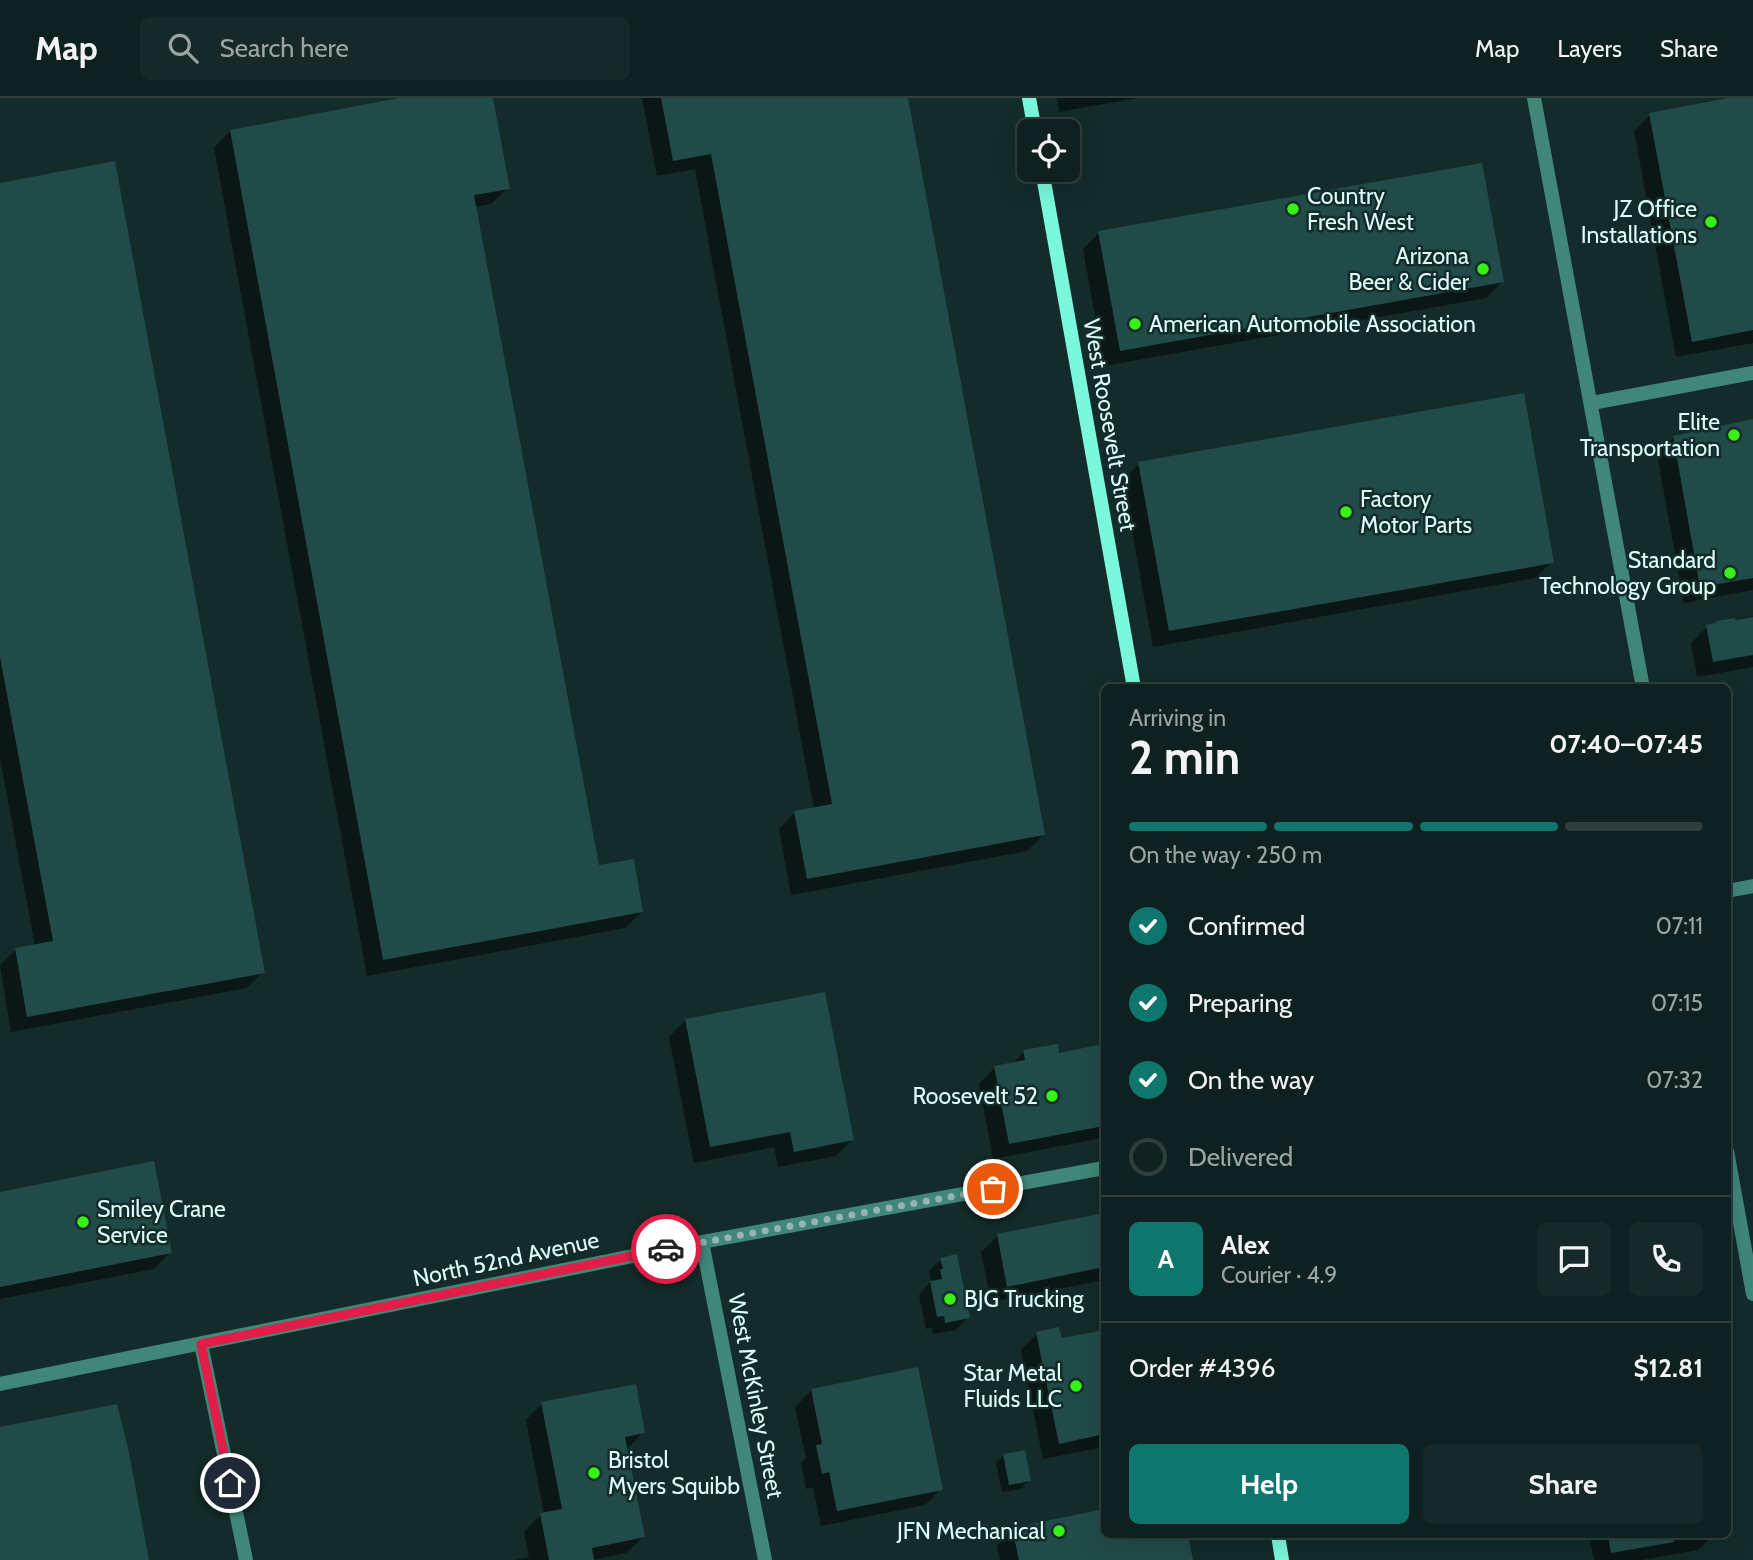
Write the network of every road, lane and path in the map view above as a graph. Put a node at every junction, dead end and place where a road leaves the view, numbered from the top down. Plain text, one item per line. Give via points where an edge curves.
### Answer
1 (1029, 98) edge
2 (1534, 98) edge
3 (1033, 119) edge
4 (1044, 182) edge
5 (1753, 373) edge
6 (1592, 403) junction
7 (1133, 684) edge
8 (1642, 684) edge
9 (1753, 886) edge
10 (1731, 890) edge
11 (1101, 1169) edge
12 (1731, 1173) edge
13 (702, 1242) junction
14 (1753, 1294) edge
15 (201, 1344) junction
16 (0, 1384) edge
17 (1278, 1538) edge
18 (246, 1560) edge
19 (765, 1560) edge
20 (1282, 1560) edge

1 - 3 street
2 - 6 street
4 - 7 street, West Roosevelt Street
5 - 6 street
6 - 8 street
9 - 10 street
11 - 13 street, North 52nd Avenue
12 - 14 street
13 - 15 street, North 52nd Avenue
13 - 19 street, West McKinley Street
15 - 16 street, North 52nd Avenue
15 - 18 street
17 - 20 street

